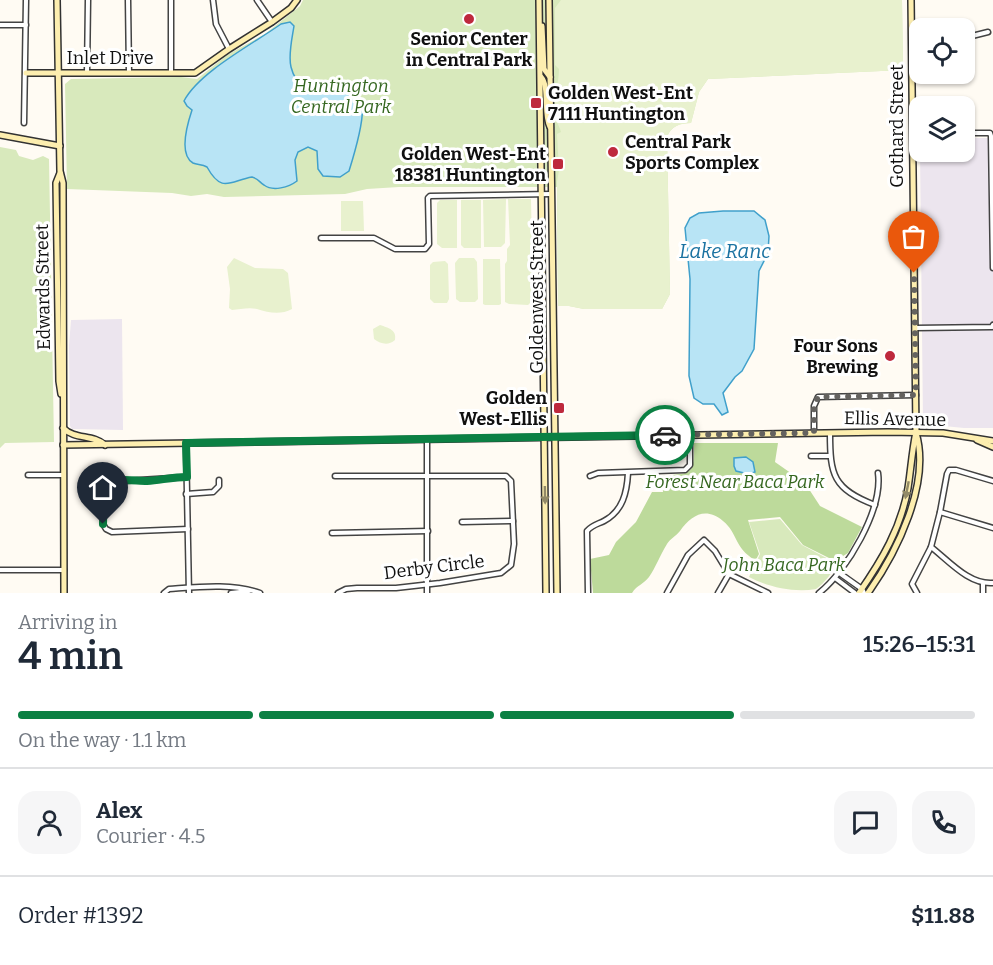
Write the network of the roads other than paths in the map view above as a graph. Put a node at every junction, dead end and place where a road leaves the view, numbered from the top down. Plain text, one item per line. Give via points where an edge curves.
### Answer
1 (26, 0) edge
2 (57, 0) edge
3 (88, 0) edge
4 (128, 0) edge
5 (171, 0) edge
6 (213, 0) edge
7 (257, 0) edge
8 (539, 0) edge
9 (549, 0) edge
10 (911, 0) edge
11 (297, 1) edge
12 (911, 18) edge
13 (540, 19) junction
14 (272, 22) junction
15 (0, 25) edge
16 (26, 25) junction
17 (988, 32) dead end
18 (975, 35) edge
19 (229, 49) junction
20 (26, 73) junction
21 (59, 73) junction
22 (87, 73) junction
23 (129, 73) junction
24 (171, 73) junction
25 (541, 77) junction
26 (550, 77) junction
27 (24, 123) dead end
28 (551, 128) junction
29 (975, 133) edge
30 (0, 135) edge
31 (60, 146) junction
32 (912, 162) edge
33 (542, 194) junction
34 (551, 194) junction
35 (321, 238) dead end
36 (993, 268) edge
37 (992, 326) edge
38 (915, 328) junction
39 (916, 395) junction
40 (63, 428) junction
41 (916, 432) junction
42 (814, 433) junction
43 (830, 433) junction
44 (690, 435) junction
45 (545, 436) junction
46 (553, 436) junction
47 (970, 437) junction
48 (427, 439) junction
49 (993, 441) edge
50 (186, 443) junction
51 (63, 445) junction
52 (105, 445) junction
53 (993, 447) edge
54 (811, 456) dead end
55 (830, 456) junction
56 (628, 473) junction
57 (878, 473) dead end
58 (28, 475) dead end
59 (63, 475) junction
60 (428, 475) junction
61 (335, 476) dead end
62 (590, 476) dead end
63 (187, 477) junction
64 (219, 480) dead end
65 (993, 481) edge
66 (186, 494) junction
67 (875, 505) junction
68 (940, 512) junction
69 (513, 521) junction
70 (462, 522) dead end
71 (993, 528) edge
72 (188, 530) junction
73 (428, 531) junction
74 (332, 533) dead end
75 (931, 547) junction
76 (0, 570) edge
77 (64, 570) junction
78 (838, 572) junction
79 (729, 574) junction
80 (835, 578) junction
81 (993, 583) edge
82 (983, 584) junction
83 (428, 585) junction
84 (252, 590) junction
85 (189, 591) edge
86 (395, 591) edge
87 (338, 592) edge
88 (862, 592) edge
89 (64, 593) edge
90 (164, 593) edge
91 (231, 593) edge
92 (260, 593) edge
93 (427, 593) edge
94 (546, 593) edge
95 (557, 593) edge
96 (588, 593) edge
97 (667, 593) edge
98 (718, 593) edge
99 (767, 593) edge
100 (819, 593) edge
101 (917, 593) edge
102 (983, 593) edge

1 - 16 street
2 - 21 main road, Edwards Street
3 - 22 street
4 - 23 street
5 - 24 street
6 - 19 street via 216,24
7 - 14 street
8 - 13 main road, Goldenwest Street
9 - 26 main road, Goldenwest Street
10 - 12 main road, Gothard Street
11 - 14 main road
13 - 25 main road, Goldenwest Street
13 - 26 main road via 544,69
14 - 19 main road
15 - 16 street
16 - 20 street
17 - 18 street
19 - 24 main road, Inlet Drive via 195,73
20 - 21 main road, Inlet Drive
20 - 27 street
21 - 22 main road, Inlet Drive
21 - 31 main road, Edwards Street
22 - 23 main road, Inlet Drive
23 - 24 main road, Inlet Drive
25 - 28 main road
25 - 33 main road, Goldenwest Street
26 - 28 main road, Goldenwest Street
28 - 34 main road, Goldenwest Street
29 - 36 street via 991,136
30 - 31 main road
31 - 40 main road, Edwards Street
32 - 38 main road, Gothard Street
33 - 34 street
33 - 35 street via 430,196 429,244 425,249 395,249 374,238
33 - 45 main road, Goldenwest Street
34 - 46 main road, Goldenwest Street
37 - 38 street
38 - 39 main road, Gothard Street
39 - 41 main road, Gothard Street
39 - 42 street via 818,397
40 - 51 main road, Edwards Street
40 - 52 main road via 71,435 100,440
41 - 43 main road, Ellis Avenue
41 - 47 main road, Ellis Avenue
41 - 88 main road, Gothard Street via 917,478 911,507 885,569
42 - 43 main road, Ellis Avenue
42 - 44 main road, Ellis Avenue
43 - 55 street
44 - 46 main road, Ellis Avenue
44 - 56 street via 690,465 686,470
45 - 46 main road, Ellis Avenue
45 - 48 main road, Ellis Avenue
45 -> 94 main road, Goldenwest Street
46 - 95 main road, Goldenwest Street
47 - 49 main road, Ellis Avenue
47 - 53 main road, Ellis Avenue
48 - 50 main road, Ellis Avenue
48 - 60 street
50 - 52 main road, Ellis Avenue
50 - 63 street
51 - 52 main road, Ellis Avenue
51 - 59 main road, Edwards Street
54 - 55 street
55 - 67 street via 832,470 845,490
56 - 62 street
56 - 96 street via 619,507 587,531
57 - 67 street
58 - 59 street
59 - 77 main road, Edwards Street
60 - 61 street
60 - 69 street, Derby Circle via 506,476 511,482
60 - 73 street
63 - 66 street
63 - 72 street via 108,482 104,485 103,524 112,532
64 - 66 street via 213,492
65 - 68 street via 949,470
66 - 72 street
67 - 78 street
68 - 71 street
68 - 75 street
69 - 70 street
69 - 83 street, Derby Circle via 513,554 505,571
72 - 85 street
73 - 74 street
73 - 83 street
75 - 82 street via 969,578
75 - 101 street via 912,584
76 - 77 street
77 - 89 main road, Edwards Street
78 - 80 street
78 - 88 street
79 - 97 street via 704,540 688,555
79 - 98 street
79 - 99 street
80 - 88 street
80 - 100 street
81 - 82 street
82 - 102 street
83 - 86 street, Derby Circle
83 - 93 street
84 - 85 street
84 - 91 street
84 - 92 street
85 - 90 street via 169,589
86 - 87 street, Derby Circle via 357,588

